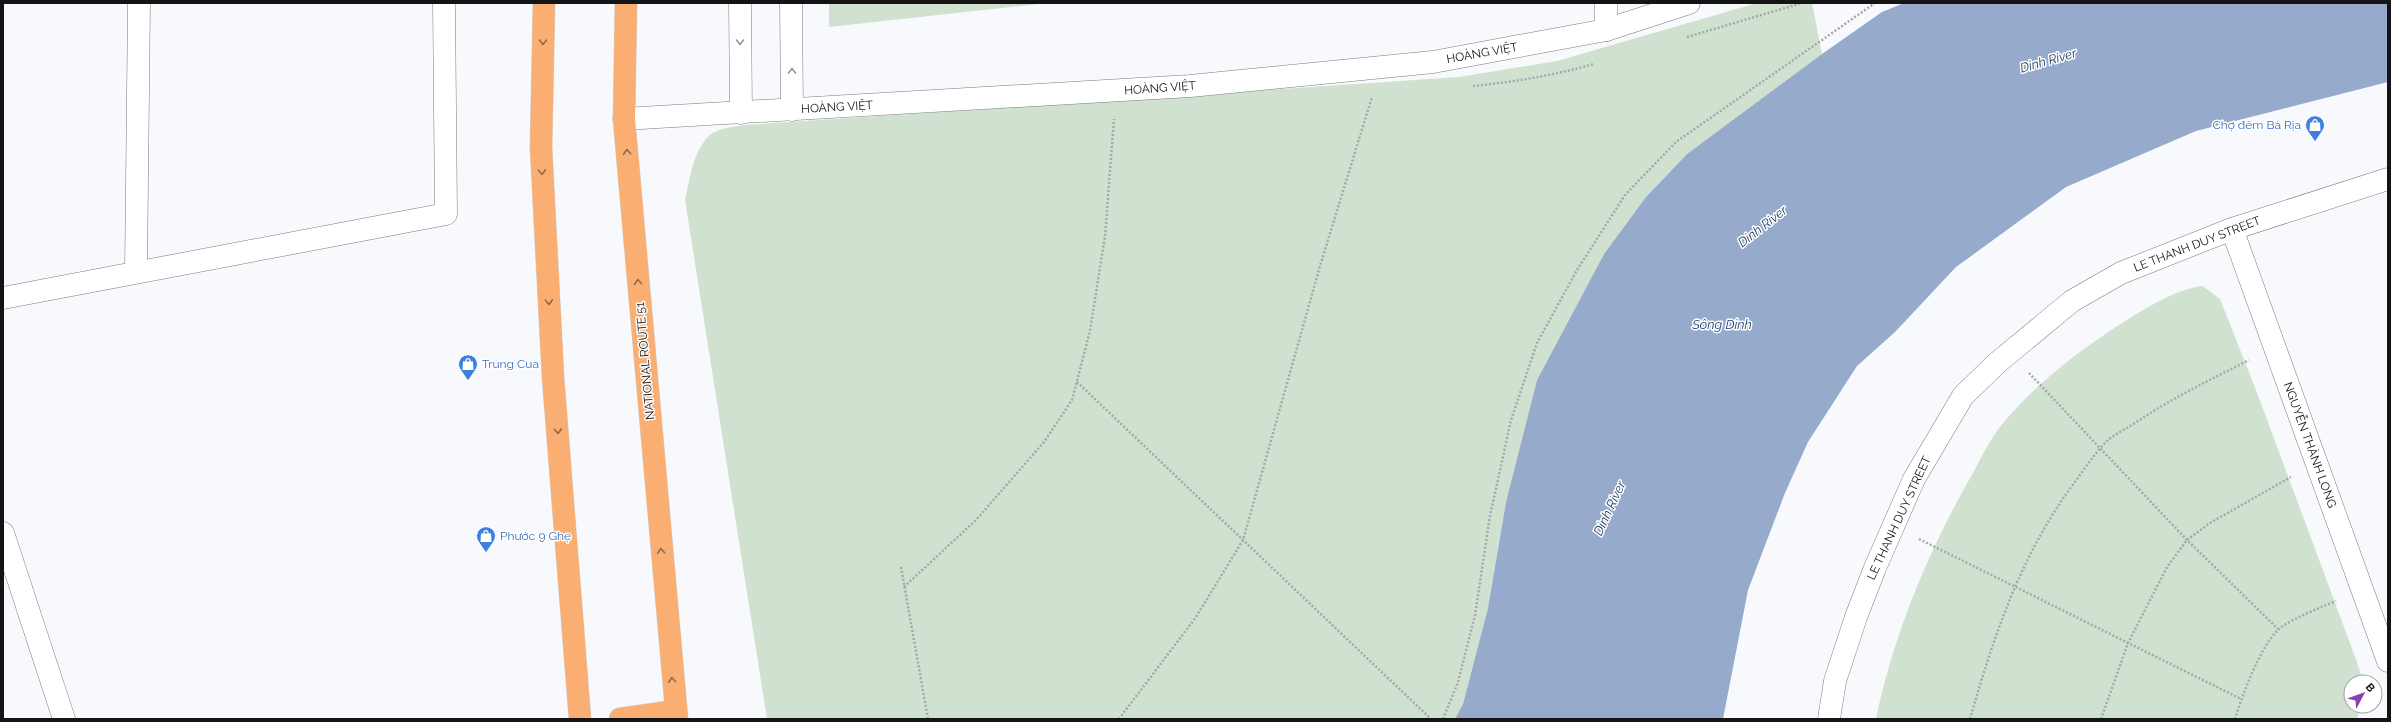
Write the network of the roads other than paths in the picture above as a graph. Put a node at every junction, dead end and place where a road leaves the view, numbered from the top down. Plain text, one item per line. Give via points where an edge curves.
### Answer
1 (139, 3) edge
2 (444, 3) edge
3 (544, 3) edge
4 (626, 3) edge
5 (740, 3) edge
6 (791, 3) edge
7 (1606, 3) edge
8 (1689, 3) edge
9 (1606, 30) junction
10 (792, 110) junction
11 (741, 113) junction
12 (624, 119) junction
13 (2388, 179) edge
14 (2232, 229) junction
15 (136, 272) junction
16 (3, 298) edge
17 (3, 533) edge
18 (2388, 661) edge
19 (676, 715) edge
20 (64, 719) edge
21 (580, 719) edge
22 (620, 719) edge
23 (1829, 719) edge

1 - 15 street
2 - 15 street via 446,214
3 -> 21 highway via 541,147 553,377
4 - 12 highway, NATIONAL ROUTE 51
5 -> 11 street
10 -> 6 street
7 - 9 street
8 - 9 street, HOÀNG VIỆT
9 - 10 street, HOÀNG VIỆT via 1433,62 1190,86
10 - 11 street, HOÀNG VIỆT
11 - 12 street, HOÀNG VIỆT
19 -> 12 highway, NATIONAL ROUTE 51
13 - 14 street, LE THANH DUY STREET
14 - 18 street, NGUYỄN THÀNH LONG
14 - 23 street, LE THANH DUY STREET via 2121,273 2072,301 2009,352 1963,396 1914,479 1893,527 1856,617 1835,681
15 - 16 street
17 - 20 street
19 - 22 highway

